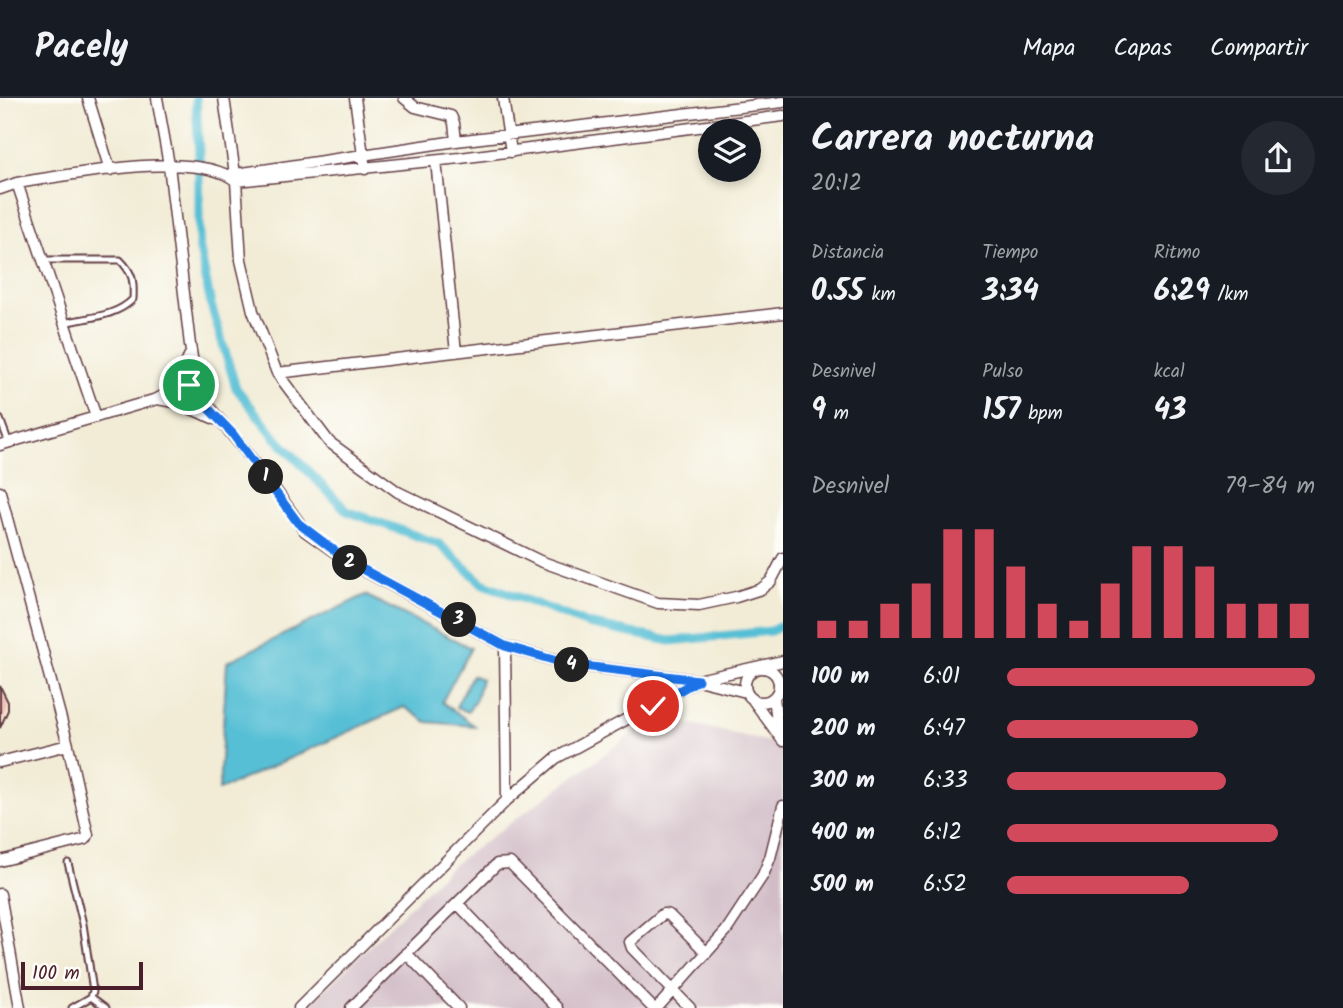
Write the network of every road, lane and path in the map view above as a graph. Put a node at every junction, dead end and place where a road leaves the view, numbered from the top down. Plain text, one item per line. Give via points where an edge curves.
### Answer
1 (88, 98) edge
2 (157, 98) edge
3 (224, 98) edge
4 (355, 98) edge
5 (404, 98) edge
6 (503, 98) edge
7 (783, 102) edge
8 (783, 116) edge
9 (509, 134) junction
10 (456, 141) junction
11 (511, 152) junction
12 (364, 153) junction
13 (436, 161) junction
14 (169, 165) junction
15 (365, 169) junction
16 (110, 170) junction
17 (233, 176) junction
18 (17, 183) junction
19 (0, 189) edge
20 (43, 260) junction
21 (783, 313) edge
22 (64, 323) junction
23 (190, 345) junction
24 (456, 352) junction
25 (277, 373) junction
26 (177, 388) junction
27 (198, 391) junction
28 (157, 400) junction
29 (183, 405) junction
30 (96, 417) junction
31 (0, 419) edge
32 (222, 423) junction
33 (4, 444) edge
34 (0, 492) edge
35 (783, 558) edge
36 (505, 646) junction
37 (783, 661) edge
38 (755, 669) junction
39 (698, 680) junction
40 (781, 685) edge
41 (749, 696) junction
42 (774, 698) junction
43 (781, 739) edge
44 (68, 746) junction
45 (0, 762) edge
46 (507, 800) junction
47 (783, 806) edge
48 (0, 860) edge
49 (68, 863) dead end
50 (0, 894) edge
51 (458, 904) junction
52 (406, 953) junction
53 (706, 953) junction
54 (672, 991) junction
55 (91, 998) junction
56 (20, 1008) edge
57 (72, 1008) edge
58 (106, 1008) edge
59 (299, 1008) edge
60 (351, 1008) edge
61 (459, 1008) edge
62 (557, 1008) edge
63 (655, 1008) edge
64 (690, 1008) edge

1 - 16 street
2 - 14 street
3 - 17 street
4 - 12 street
5 - 10 street via 415,107 451,116
6 - 9 street
7 - 9 street
8 - 11 street
9 - 10 street
9 - 11 street
10 - 12 street
11 - 13 street
12 - 15 street
12 - 17 street
13 - 15 street
13 - 24 street
14 - 16 street
14 - 17 street via 184,164
14 - 23 street
15 - 17 street
16 - 18 street
17 - 25 street via 241,260 253,311
18 - 19 street
18 - 20 street
20 - 22 street
20 - 22 lane via 120,260 131,271 133,299 126,306
21 - 24 street
22 - 30 street
23 - 26 street via 187,368
23 - 27 street
24 - 25 street
25 - 35 street via 329,442 398,492 540,561 632,595 658,603 699,605 736,597 771,581
26 - 27 street via 189,385
26 - 28 street
26 - 29 street
27 - 29 street via 191,404
27 - 32 street
28 - 29 street
28 - 30 street
29 - 32 street
30 - 33 street
31 - 33 lane
32 - 36 street via 305,531 351,563
34 - 44 street
36 - 39 street via 567,664
36 - 46 street
37 - 38 street
38 - 39 street
38 - 40 street via 772,671
38 - 41 street via 746,679
39 - 41 street
39 - 46 street via 556,758
40 - 42 street
41 - 42 street via 768,702
41 - 43 street
42 - 43 street
44 - 45 street
44 - 48 street via 86,839
46 - 59 street
47 - 53 street via 763,874 726,932
49 - 55 lane via 83,924
50 - 56 street
51 - 52 street
51 - 62 street
51 - 63 street via 497,864 510,863
52 - 60 street
52 - 61 street
53 - 54 street
53 - 54 street via 663,914 630,942
54 - 63 street
54 - 64 street
55 - 57 lane
55 - 58 lane

